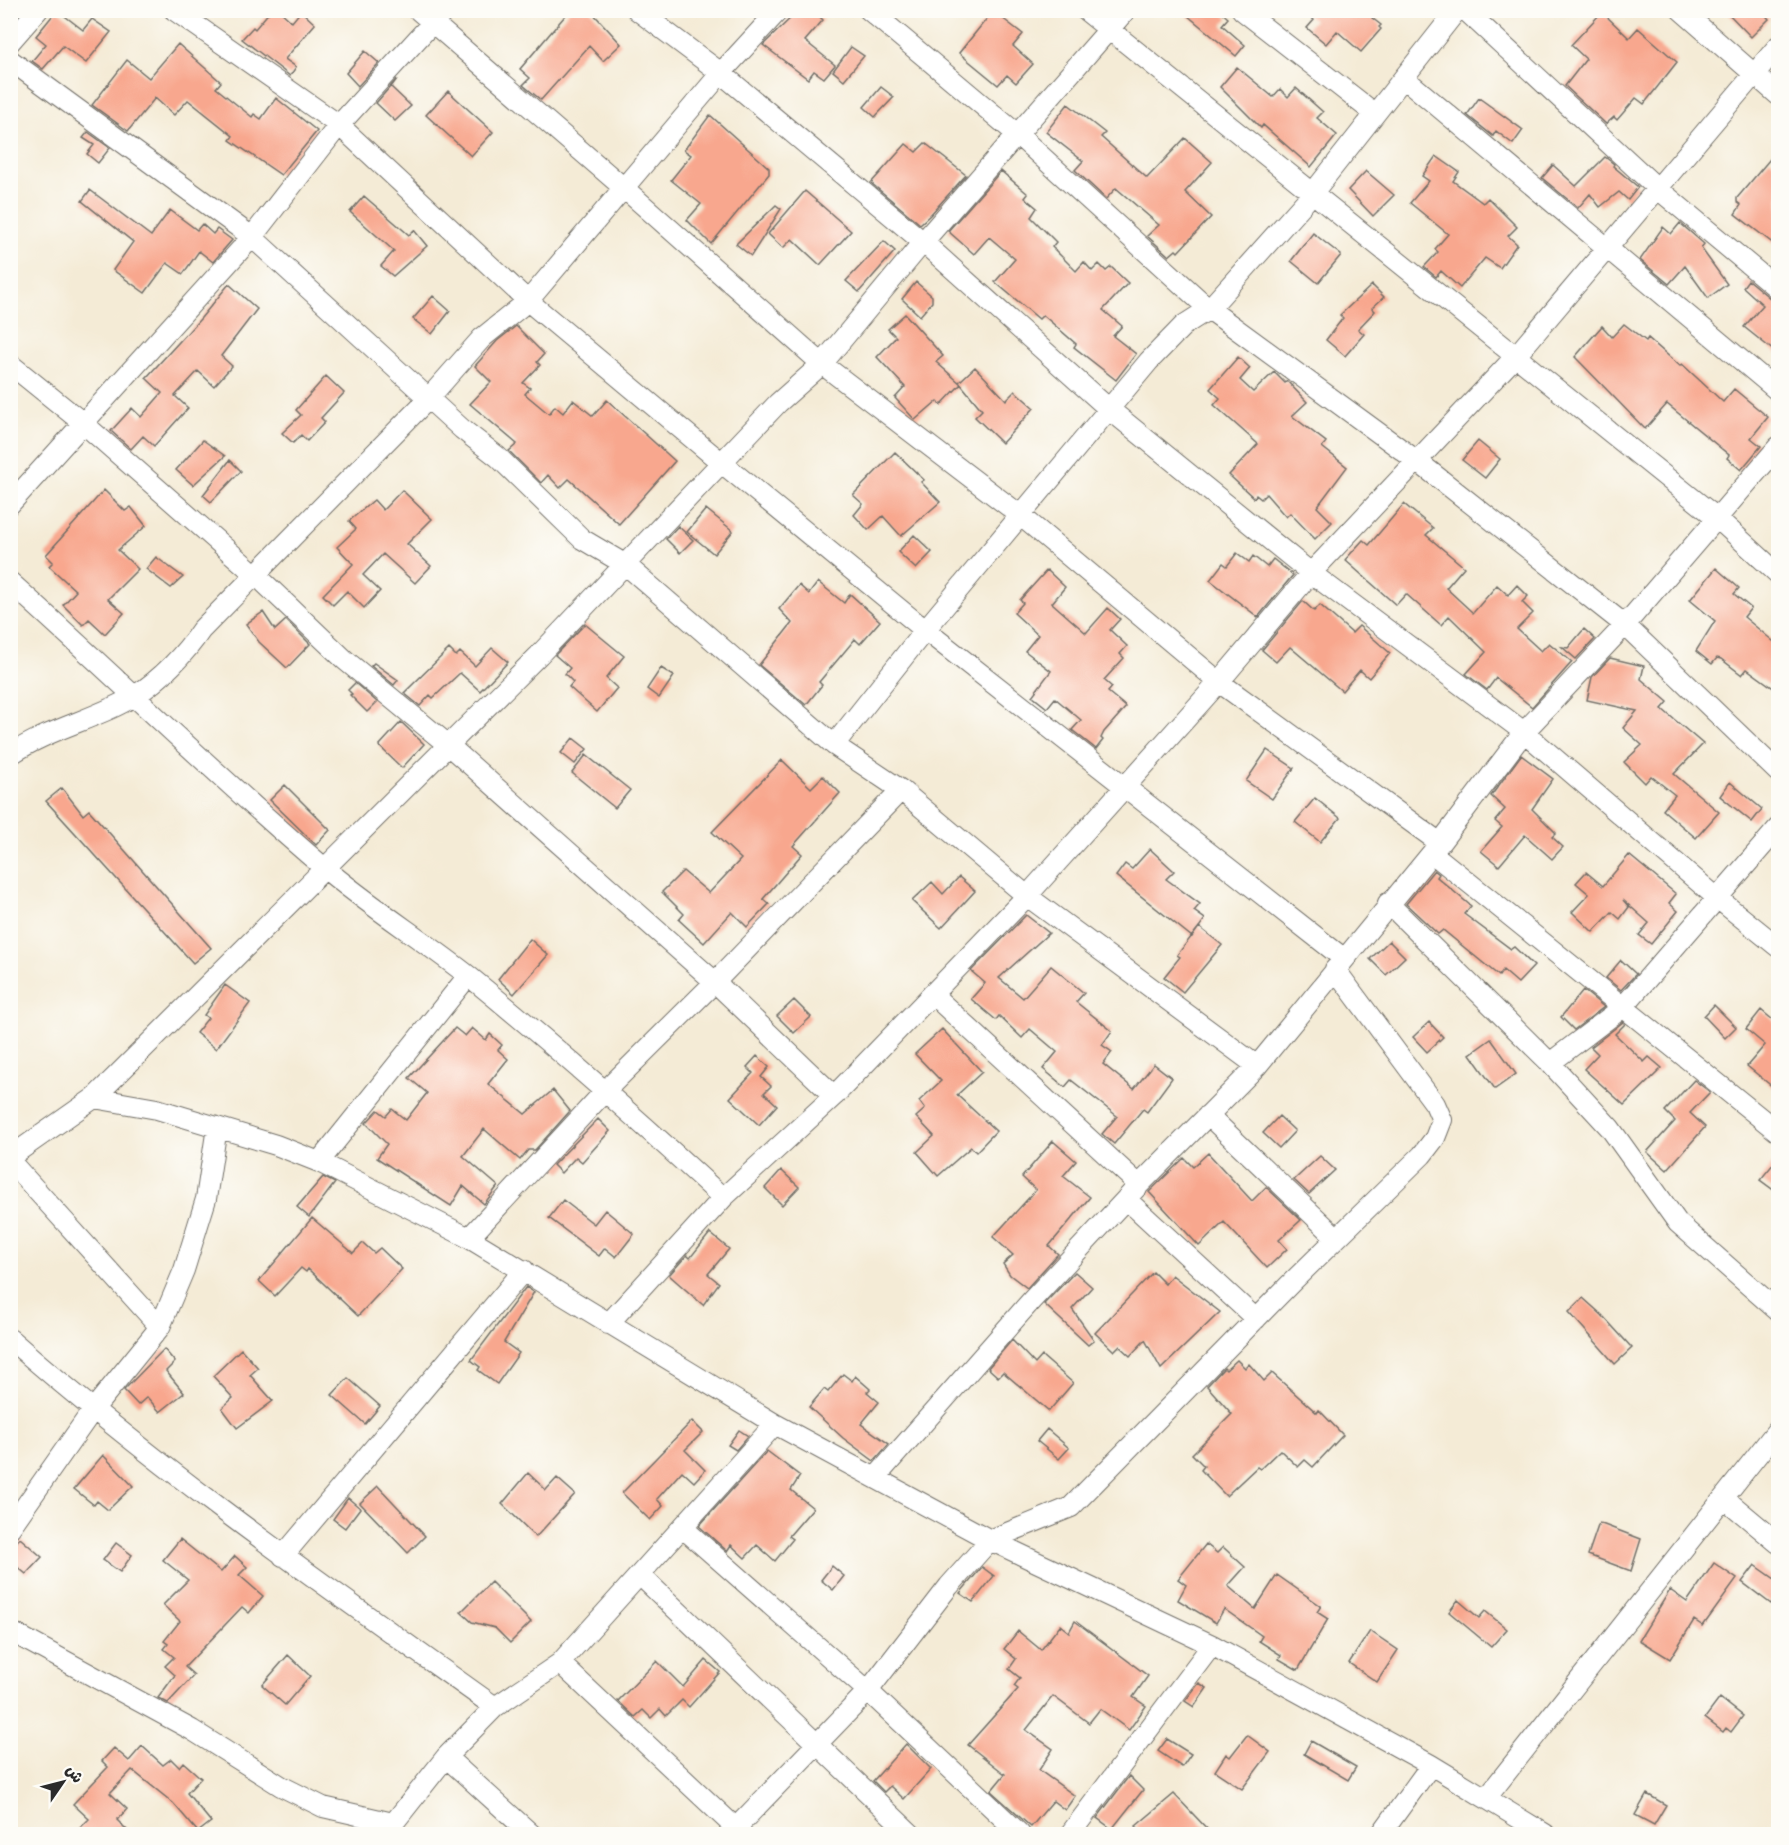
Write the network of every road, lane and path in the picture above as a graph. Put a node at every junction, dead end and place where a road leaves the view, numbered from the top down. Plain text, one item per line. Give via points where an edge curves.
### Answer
1 (38, 10) edge
2 (174, 10) edge
3 (418, 10) edge
4 (637, 10) edge
5 (779, 10) edge
6 (869, 10) edge
7 (1085, 10) edge
8 (1126, 10) edge
9 (1242, 10) edge
10 (1457, 10) edge
11 (1466, 10) edge
12 (1681, 10) edge
13 (439, 17) edge
14 (1109, 31) junction
15 (10, 42) edge
16 (1779, 46) edge
17 (10, 60) edge
18 (721, 73) junction
19 (1755, 74) junction
20 (1404, 78) junction
21 (1779, 95) edge
22 (1374, 114) junction
23 (339, 125) junction
24 (1018, 135) junction
25 (1658, 188) junction
26 (625, 189) junction
27 (1312, 194) junction
28 (252, 237) junction
29 (922, 242) junction
30 (1608, 248) junction
31 (1779, 289) edge
32 (528, 301) junction
33 (1209, 309) junction
34 (1515, 357) junction
35 (10, 364) edge
36 (822, 364) junction
37 (1779, 391) edge
38 (428, 399) junction
39 (1109, 410) junction
40 (83, 423) junction
41 (1779, 447) edge
42 (1417, 461) junction
43 (722, 463) junction
44 (10, 504) edge
45 (1020, 515) junction
46 (1718, 518) junction
47 (626, 565) junction
48 (1311, 573) junction
49 (1779, 574) edge
50 (257, 576) junction
51 (10, 582) edge
52 (1625, 625) junction
53 (925, 630) junction
54 (1219, 682) junction
55 (136, 695) junction
56 (1524, 732) junction
57 (447, 744) junction
58 (834, 745) junction
59 (10, 755) edge
60 (1779, 772) edge
61 (1125, 787) junction
62 (900, 790) junction
63 (1779, 828) edge
64 (1436, 848) junction
65 (325, 868) junction
66 (1027, 896) junction
67 (1716, 897) junction
68 (1388, 903) junction
69 (1779, 947) edge
70 (1339, 964) junction
71 (468, 976) junction
72 (715, 982) junction
73 (932, 994) junction
74 (1622, 1008) junction
75 (1550, 1063) junction
76 (1257, 1066) junction
77 (606, 1090) junction
78 (834, 1096) junction
79 (94, 1098) junction
80 (1208, 1115) junction
81 (217, 1127) junction
82 (1779, 1132) edge
83 (10, 1159) edge
84 (319, 1162) junction
85 (1133, 1192) junction
86 (723, 1198) junction
87 (469, 1238) junction
88 (1337, 1238) junction
89 (524, 1270) junction
90 (1779, 1311) edge
91 (1256, 1319) junction
92 (608, 1324) junction
93 (160, 1327) junction
94 (10, 1338) edge
95 (92, 1410) junction
96 (775, 1424) junction
97 (1779, 1429) edge
98 (876, 1477) junction
99 (1724, 1498) junction
100 (10, 1528) edge
101 (682, 1528) junction
102 (990, 1540) junction
103 (1779, 1543) edge
104 (283, 1556) junction
105 (640, 1575) junction
106 (10, 1631) edge
107 (1212, 1645) junction
108 (560, 1664) junction
109 (868, 1691) junction
110 (495, 1707) junction
111 (816, 1744) junction
112 (446, 1757) junction
113 (1431, 1765) junction
114 (1487, 1797) junction
115 (389, 1829) edge
116 (736, 1832) edge
117 (531, 1834) edge
118 (911, 1834) edge
119 (1020, 1834) edge
120 (1070, 1834) edge
121 (1381, 1834) edge
122 (1545, 1834) edge

1 - 15 street
2 - 23 street
3 - 13 street
4 - 18 street
5 - 18 street
6 - 24 street
7 - 14 street
8 - 14 street
9 - 22 street
10 - 20 street
11 - 25 street
12 - 19 street
13 - 23 street
13 - 26 street
14 - 24 street
14 - 27 street
16 - 19 street
17 - 28 street
18 - 26 street
18 - 29 street
19 - 21 street
19 - 25 street
20 - 22 street
20 - 30 street
22 - 27 street
23 - 28 street
23 - 32 street
24 - 29 street
24 - 33 street
25 - 30 street
25 - 31 street
26 - 32 street
26 - 36 street
27 - 33 street
27 - 34 street
28 - 38 street
28 - 40 street
29 - 36 street
29 - 39 street
30 - 34 street
30 - 37 street
32 - 38 street via 482,338
32 - 43 street
33 - 39 street via 1184,325
33 - 42 street
34 - 42 street
34 - 46 street
35 - 40 street
36 - 43 street via 778,403
36 - 45 street
38 - 47 street via 498,457 582,539
38 - 50 street
39 - 45 street
39 - 48 street
40 - 44 street
40 - 50 street
41 - 46 street
42 - 48 street
42 - 52 street
43 - 47 street
43 - 53 street
45 - 53 street
45 - 54 street
46 - 49 street
46 - 52 street
47 - 57 street
47 - 58 street
48 - 54 street
48 - 56 street
50 - 55 street via 201,630 186,653
50 - 57 street via 345,660
51 - 55 street
52 - 56 street
52 - 60 street
53 - 58 street
53 - 61 street
54 - 61 street
54 - 64 street
55 - 59 street
55 - 65 street via 222,778
56 - 64 street
56 - 67 street
57 - 65 street
57 - 72 street
58 - 62 street
61 - 66 street
61 - 70 street
62 - 66 street
62 - 72 street
63 - 67 street
64 - 68 street
64 - 74 street
65 - 71 street
65 - 79 street
66 - 73 street
66 - 76 street
67 - 69 street
67 - 74 street
68 - 70 street
68 - 75 street
70 - 76 street
70 - 88 street via 1442,1120 1422,1155
71 - 77 street
71 - 84 street
72 - 77 street
72 - 78 street
73 - 78 street
73 - 85 street
74 - 75 street
74 - 82 street
75 - 90 street via 1610,1128 1678,1223
76 - 80 street
77 - 86 street
77 - 87 street
78 - 86 street
79 - 81 street via 157,1109
79 - 83 street
80 - 85 street
80 - 88 street
81 - 84 street
81 - 93 street via 206,1199 184,1270
83 - 93 street
84 - 87 street
85 - 91 street
85 - 98 street
86 - 92 street
87 - 89 street
88 - 91 street
89 - 92 street
89 - 104 street
91 - 102 street via 1071,1507
92 - 96 street
93 - 95 street
94 - 95 street
95 - 100 street
95 - 104 street
96 - 98 street
96 - 101 street
97 - 99 street
98 - 102 street
99 - 103 street
99 - 114 street
101 - 105 street
101 - 109 street
102 - 107 street
102 - 109 street
104 - 110 street
105 - 108 street
105 - 111 street
106 - 115 street via 192,1730 281,1786 323,1807
107 - 113 street
107 - 120 street
108 - 110 street
108 - 116 street
109 - 111 street
109 - 119 street
110 - 112 street
111 - 116 street
111 - 118 street
112 - 115 street
112 - 117 street
113 - 114 street
113 - 121 street
114 - 122 street

